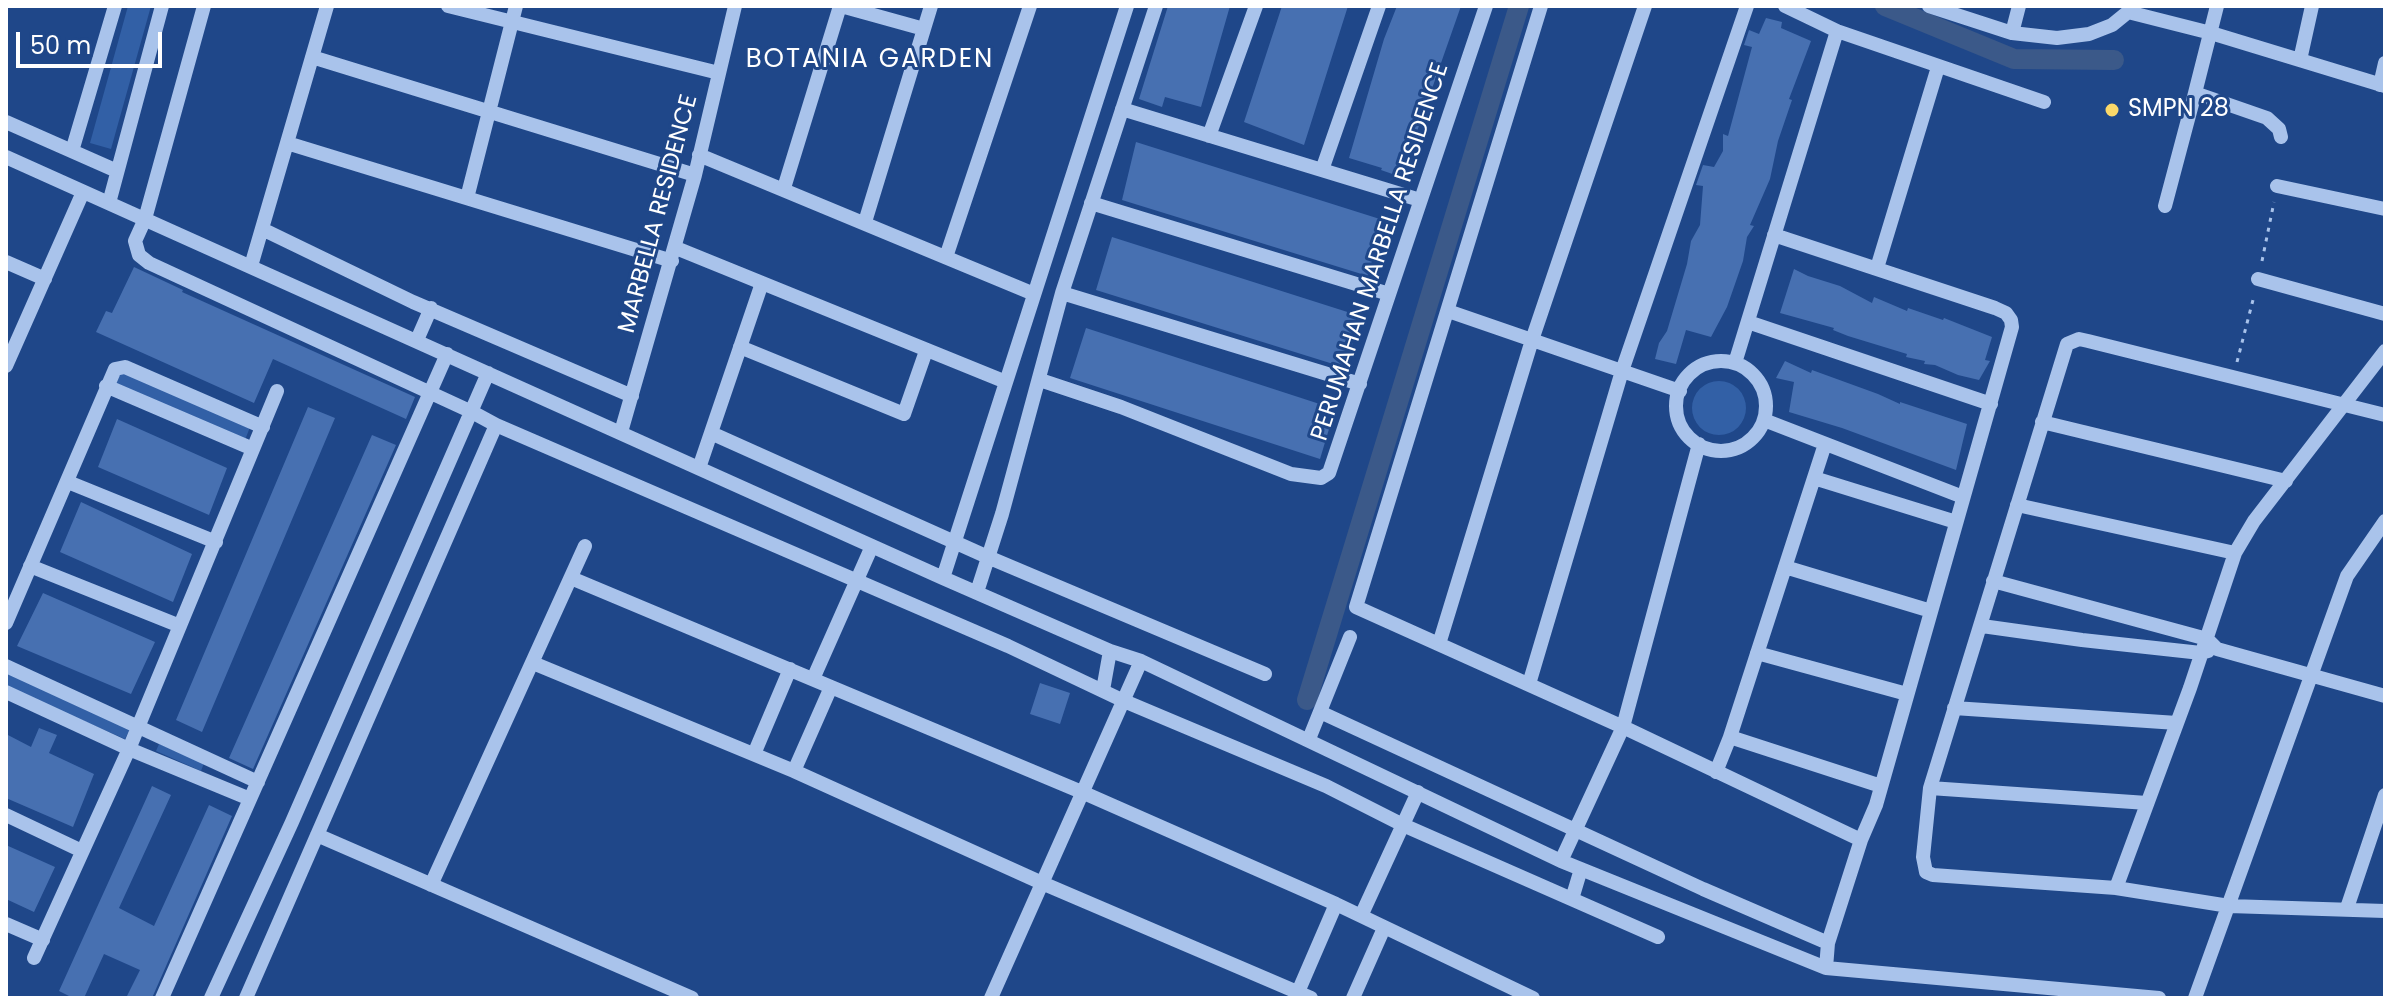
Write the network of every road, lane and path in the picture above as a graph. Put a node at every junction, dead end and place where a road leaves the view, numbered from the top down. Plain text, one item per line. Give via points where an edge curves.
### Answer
1 (115, 6) edge
2 (162, 6) edge
3 (204, 6) edge
4 (327, 6) edge
5 (448, 6) edge
6 (516, 6) edge
7 (735, 6) edge
8 (841, 6) edge
9 (931, 6) edge
10 (1030, 6) edge
11 (1127, 6) edge
12 (1156, 6) edge
13 (1256, 6) edge
14 (1379, 6) edge
15 (1486, 6) edge
16 (1541, 6) edge
17 (1645, 6) edge
18 (1747, 6) edge
19 (1785, 6) edge
20 (1929, 6) edge
21 (2019, 6) edge
22 (2217, 6) edge
23 (2312, 6) edge
24 (2128, 9) edge
25 (512, 22) junction
26 (924, 29) junction
27 (1837, 31) junction
28 (2012, 33) junction
29 (2211, 33) junction
30 (312, 57) junction
31 (2300, 60) junction
32 (2385, 63) edge
33 (1938, 67) junction
34 (719, 73) junction
35 (2382, 86) edge
36 (2195, 93) junction
37 (2044, 102) dead end
38 (1122, 109) junction
39 (489, 110) junction
40 (6, 122) edge
41 (1209, 136) junction
42 (2281, 137) dead end
43 (287, 143) junction
44 (72, 151) junction
45 (699, 155) junction
46 (6, 157) edge
47 (1322, 170) junction
48 (117, 171) junction
49 (695, 175) junction
50 (2277, 186) dead end
51 (784, 188) junction
52 (83, 192) junction
53 (467, 198) junction
54 (1420, 200) junction
55 (109, 203) junction
56 (1091, 203) junction
57 (2165, 206) dead end
58 (2385, 209) edge
59 (145, 219) junction
60 (865, 222) junction
61 (262, 229) junction
62 (1774, 235) junction
63 (674, 254) junction
64 (946, 257) junction
65 (6, 262) edge
66 (251, 266) junction
67 (1877, 268) junction
68 (45, 279) junction
69 (2258, 279) dead end
70 (762, 283) junction
71 (1062, 293) junction
72 (1034, 294) junction
73 (1389, 294) junction
74 (431, 308) junction
75 (1448, 311) junction
76 (2385, 314) edge
77 (1748, 322) junction
78 (417, 340) junction
79 (1532, 340) junction
80 (740, 347) junction
81 (926, 351) junction
82 (2385, 351) edge
83 (447, 354) junction
84 (1735, 363) junction
85 (6, 366) edge
86 (1622, 371) junction
87 (488, 373) junction
88 (1040, 380) junction
89 (1006, 382) junction
90 (1360, 384) junction
91 (106, 386) junction
92 (277, 391) dead end
93 (1680, 391) junction
94 (429, 392) junction
95 (632, 396) junction
96 (1991, 404) junction
97 (2342, 404) junction
98 (472, 412) junction
99 (2385, 415) edge
100 (1764, 420) junction
101 (2042, 422) junction
102 (496, 425) junction
103 (263, 427) junction
104 (621, 432) junction
105 (711, 433) junction
106 (1699, 444) junction
107 (1825, 444) junction
108 (253, 449) junction
109 (699, 468) junction
110 (1814, 478) junction
111 (2286, 481) junction
112 (68, 482) junction
113 (1963, 497) junction
114 (2017, 505) junction
115 (2385, 521) edge
116 (1956, 522) junction
117 (216, 542) junction
118 (954, 542) junction
119 (585, 546) dead end
120 (872, 546) junction
121 (2235, 553) junction
122 (990, 558) junction
123 (30, 566) junction
124 (1785, 567) junction
125 (571, 578) junction
126 (943, 578) junction
127 (857, 581) junction
128 (1993, 581) junction
129 (977, 592) junction
130 (1931, 611) junction
131 (6, 623) edge
132 (180, 626) junction
133 (1982, 626) junction
134 (1350, 637) dead end
135 (1439, 644) junction
136 (2209, 647) junction
137 (1110, 651) junction
138 (1757, 653) junction
139 (1141, 661) junction
140 (533, 663) junction
141 (6, 666) edge
142 (790, 669) junction
143 (1265, 674) dead end
144 (2309, 676) junction
145 (813, 679) junction
146 (1529, 684) junction
147 (831, 687) junction
148 (1103, 690) junction
149 (6, 692) edge
150 (1907, 694) junction
151 (2385, 696) edge
152 (1124, 701) junction
153 (1954, 708) junction
154 (1320, 712) junction
155 (2177, 723) junction
156 (139, 725) junction
157 (1623, 727) junction
158 (1730, 737) junction
159 (1309, 739) junction
160 (129, 749) junction
161 (754, 754) junction
162 (794, 771) junction
163 (1716, 772) junction
164 (258, 782) junction
165 (1881, 786) junction
166 (1930, 788) junction
167 (1418, 792) junction
168 (1084, 793) junction
169 (2385, 795) edge
170 (250, 799) junction
171 (2147, 803) junction
172 (6, 815) edge
173 (1403, 825) junction
174 (2380, 825) edge
175 (1575, 830) junction
176 (317, 835) junction
177 (1861, 840) junction
178 (82, 851) junction
179 (1561, 861) junction
180 (1581, 869) junction
181 (1042, 883) junction
182 (431, 885) junction
183 (2116, 888) junction
184 (1572, 899) junction
185 (1336, 904) junction
186 (2229, 906) junction
187 (2347, 908) junction
188 (2385, 911) edge
189 (1361, 916) junction
190 (6, 924) edge
191 (1384, 928) junction
192 (1658, 937) dead end
193 (43, 940) junction
194 (1828, 943) junction
195 (34, 958) dead end
196 (1826, 968) junction
197 (1305, 995) edge
198 (162, 998) edge
199 (211, 998) edge
200 (246, 998) edge
201 (692, 998) edge
202 (991, 998) edge
203 (1353, 998) edge
204 (1533, 998) edge
205 (2143, 998) edge
206 (2159, 998) edge
207 (2195, 998) edge

1 - 44 street
2 - 48 street
3 - 59 street
4 - 30 street
5 - 25 street
6 - 25 street
7 - 34 street, MARBELLA RESIDENCE
8 - 26 street
8 - 51 street
9 - 26 street
10 - 64 street
11 - 72 street
12 - 38 street
13 - 41 street
14 - 47 street
15 - 54 street, PERUMAHAN MARBELLA RESIDENCE
16 - 75 street
17 - 79 street
18 - 86 street
19 - 27 street
20 - 28 street
21 - 28 street
22 - 29 street
23 - 31 street
24 - 28 street via 2112,25 2089,34 2057,38
24 - 29 street
25 - 34 street
25 - 39 street
26 - 60 street
27 - 33 street
27 - 62 street
29 - 31 street
29 - 36 street
30 - 39 street
30 - 43 street
31 - 35 street
32 - 35 street
33 - 37 street
33 - 67 street
34 - 45 street, MARBELLA RESIDENCE
36 - 42 street via 2267,118
36 - 57 street
38 - 41 street
38 - 56 street
39 - 49 street
39 - 53 street
40 - 44 street
41 - 47 street
43 - 53 street
43 - 61 street
44 - 48 street
45 - 49 street, MARBELLA RESIDENCE
45 - 51 street
46 - 52 street
47 - 54 street
48 - 55 street
49 - 63 street, MARBELLA RESIDENCE
50 - 58 street
51 - 60 street
52 - 55 street
52 - 68 street
53 - 63 street
54 - 73 street, PERUMAHAN MARBELLA RESIDENCE
55 - 59 street
56 - 71 street
56 - 73 street
59 - 66 street
59 - 94 street via 135,247 149,263
60 - 64 street
61 - 66 street
61 - 74 street
62 - 67 street
62 - 77 street
63 - 70 street
63 - 95 street, MARBELLA RESIDENCE
64 - 72 street
65 - 68 street
66 - 78 street
67 - 96 street via 2006,313 2012,327
68 - 85 street
69 - 76 street
70 - 80 street
70 - 81 street
71 - 88 street
71 - 90 street
72 - 89 street
73 - 90 street, PERUMAHAN MARBELLA RESIDENCE
74 - 78 street
74 - 95 street
75 - 79 street
75 - 135 street via 1356,607
77 - 84 street
77 - 96 street
78 - 83 street
79 - 86 street
79 - 135 street
80 - 81 street via 904,414
80 - 105 street
81 - 89 street
82 - 97 street
83 - 87 street
83 - 94 street
84 - 93 street via 1705,364 1691,373
84 - 100 street via 1758,380 1764,392
86 - 93 street
86 - 146 street
87 - 98 street
87 - 104 street
88 - 90 street, PERUMAHAN MARBELLA RESIDENCE via 1291,474 1321,478 1329,473
88 - 122 street
89 - 118 street
91 - 103 street via 115,369 125,367
91 - 108 street
91 - 112 street
92 - 103 street
93 - 106 street via 1683,430
94 - 98 street
94 - 164 street
95 - 104 street, MARBELLA RESIDENCE
96 - 113 street
97 - 99 street
97 - 101 street via 2079,339 2067,344
97 - 111 street
98 - 102 street
98 - 199 street
100 - 106 street via 1758,433 1735,449
100 - 107 street
101 - 111 street
101 - 114 street
102 - 127 street
102 - 176 street
103 - 108 street
104 - 109 street
105 - 109 street
105 - 118 street
106 - 157 street
107 - 110 street
107 - 113 street
108 - 117 street
109 - 120 street
110 - 116 street
110 - 124 street
111 - 121 street
112 - 117 street
112 - 123 street
113 - 116 street
114 - 121 street
114 - 128 street
115 - 144 street via 2347,576
116 - 130 street
117 - 132 street
118 - 122 street
118 - 126 street
119 - 125 street
120 - 126 street
120 - 127 street
121 - 136 street
122 - 129 street
122 - 143 street
123 - 131 street
123 - 132 street
124 - 130 street
124 - 138 street
125 - 140 street
125 - 142 street
126 - 129 street
127 - 145 street
127 - 148 street
128 - 133 street
128 - 136 street
129 - 137 street
130 - 150 street
132 - 156 street
133 - 136 street
133 - 153 street
134 - 154 street
135 - 146 street
136 - 144 street
136 - 155 street
137 - 139 street
137 - 148 street
138 - 150 street
138 - 158 street
139 - 152 street
139 - 159 street
140 - 161 street
140 - 182 street
141 - 156 street
142 - 145 street
142 - 161 street
144 - 151 street
144 - 186 street
145 - 147 street
146 - 157 street
147 - 162 street
147 - 168 street
148 - 152 street
149 - 160 street
150 - 165 street
152 - 168 street
152 - 173 street via 1326,786
153 - 155 street
153 - 166 street
154 - 159 street
154 - 175 street
155 - 171 street
156 - 160 street
156 - 164 street
157 - 163 street
157 - 175 street
158 - 163 street
158 - 165 street
159 - 167 street
160 - 170 street
160 - 178 street
161 - 162 street
162 - 181 street
163 - 177 street
164 - 170 street
165 - 177 street
166 - 171 street
166 - 183 street via 1926,872
167 - 173 street
167 - 179 street
168 - 181 street
168 - 185 street
169 - 174 street
170 - 198 street
171 - 183 street
172 - 178 street
173 - 184 street
173 - 189 street
174 - 187 street
175 - 179 street
175 - 194 street
176 - 182 street
176 - 200 street
177 - 194 street
178 - 193 street
179 - 180 street
180 - 184 street
180 - 196 street
181 - 197 street
181 - 202 street
182 - 201 street
183 - 186 street
184 - 192 street
185 - 189 street
185 - 197 street
186 - 187 street
186 - 207 street
187 - 188 street
189 - 191 street
190 - 193 street
191 - 203 street
191 - 204 street
193 - 195 street
194 - 196 street
196 - 205 street
205 - 206 street

